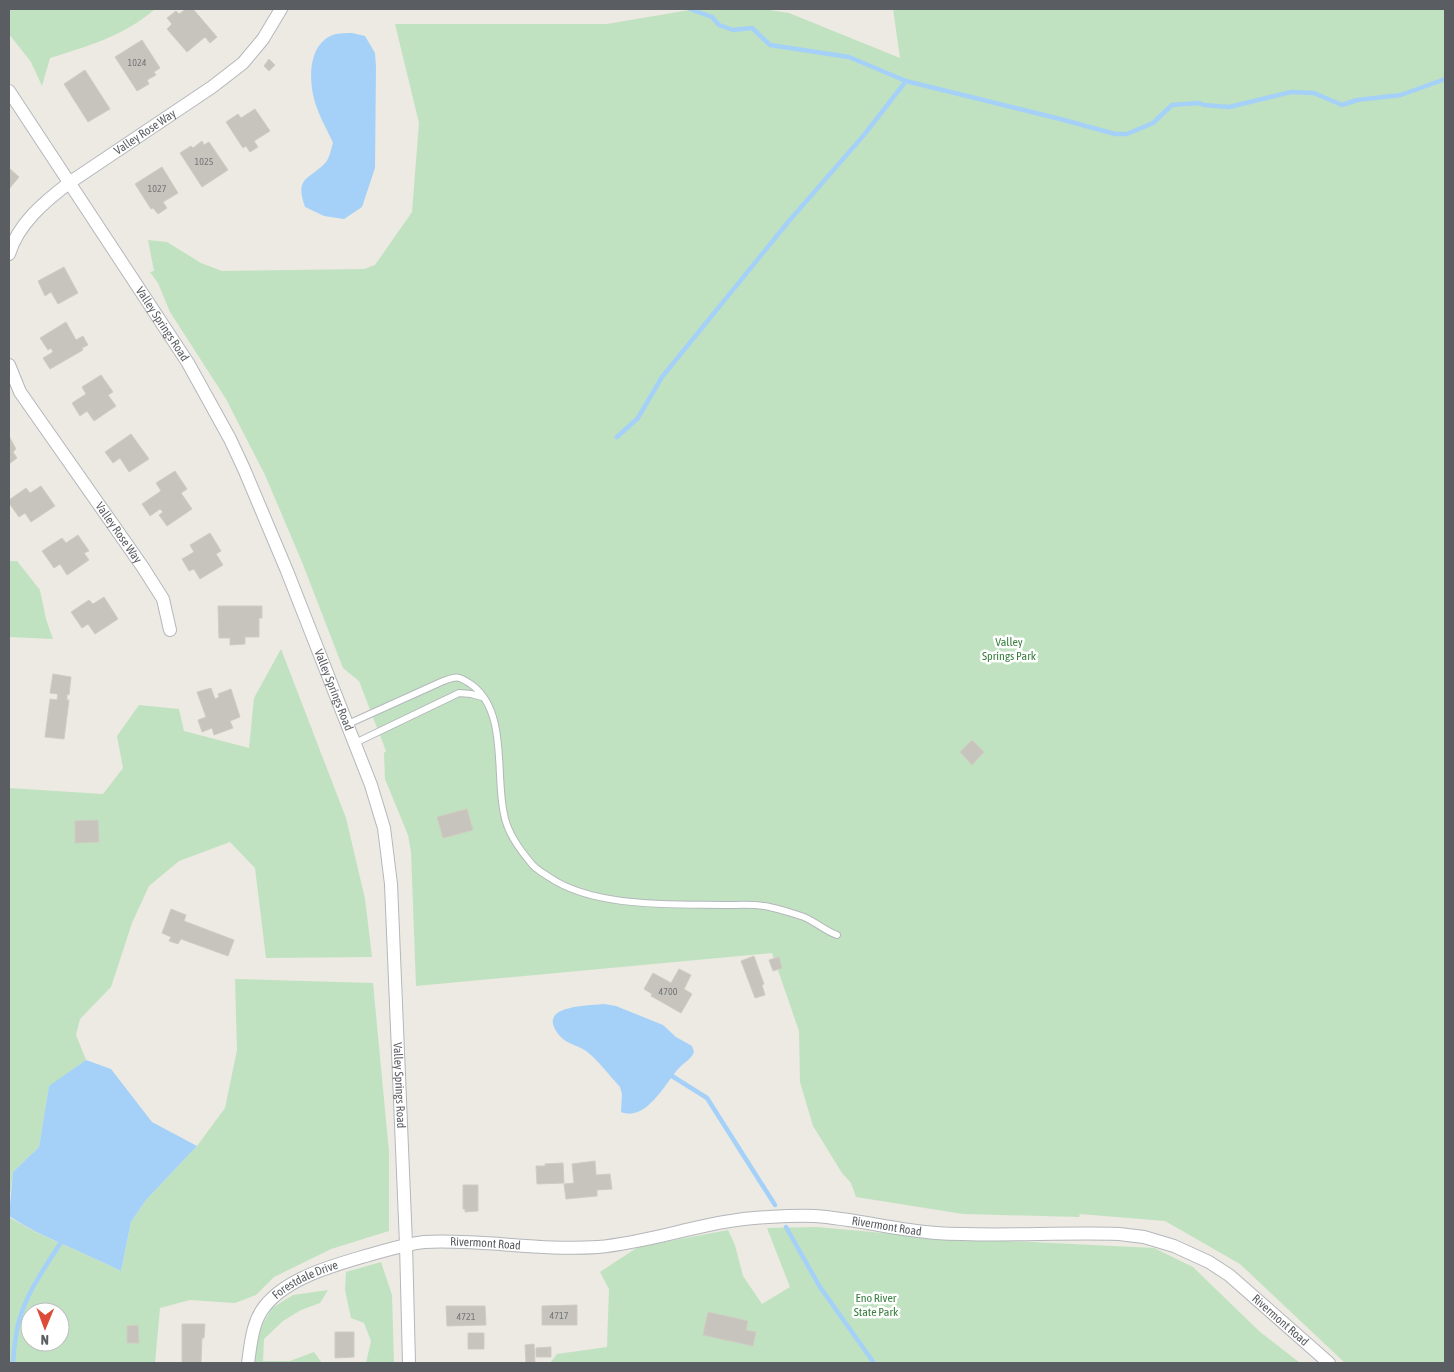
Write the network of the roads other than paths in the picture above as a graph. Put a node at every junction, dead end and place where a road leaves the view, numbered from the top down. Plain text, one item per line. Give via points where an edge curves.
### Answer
1 (280, 9) edge
2 (9, 90) edge
3 (68, 183) junction
4 (9, 254) edge
5 (9, 365) edge
6 (170, 630) dead end
7 (483, 697) junction
8 (348, 724) junction
9 (355, 743) junction
10 (837, 935) dead end
11 (406, 1244) junction
12 (248, 1363) edge
13 (409, 1363) edge
14 (1329, 1363) edge

1 - 3 street, Valley Rose Way via 263,40 243,63
2 - 3 street, Valley Springs Road
3 - 4 street, Valley Rose Way via 23,225
3 - 8 street, Valley Springs Road via 188,363 230,439
5 - 6 street, Valley Rose Way via 20,392 163,599
7 - 8 lane via 460,677 454,677
7 - 9 lane via 459,693
7 - 10 lane via 495,724 506,823 532,865 560,885 595,896 636,902 764,906 805,918
8 - 9 street, Valley Springs Road
9 - 11 street, Valley Springs Road via 379,807 392,884
11 - 12 street, Forestdale Drive via 328,1268 275,1296 255,1324
11 - 13 street, Valley Springs Road
11 - 14 street, Rivermont Road via 599,1246 710,1224 787,1216 840,1219 938,1233 1136,1236 1174,1246 1229,1275

